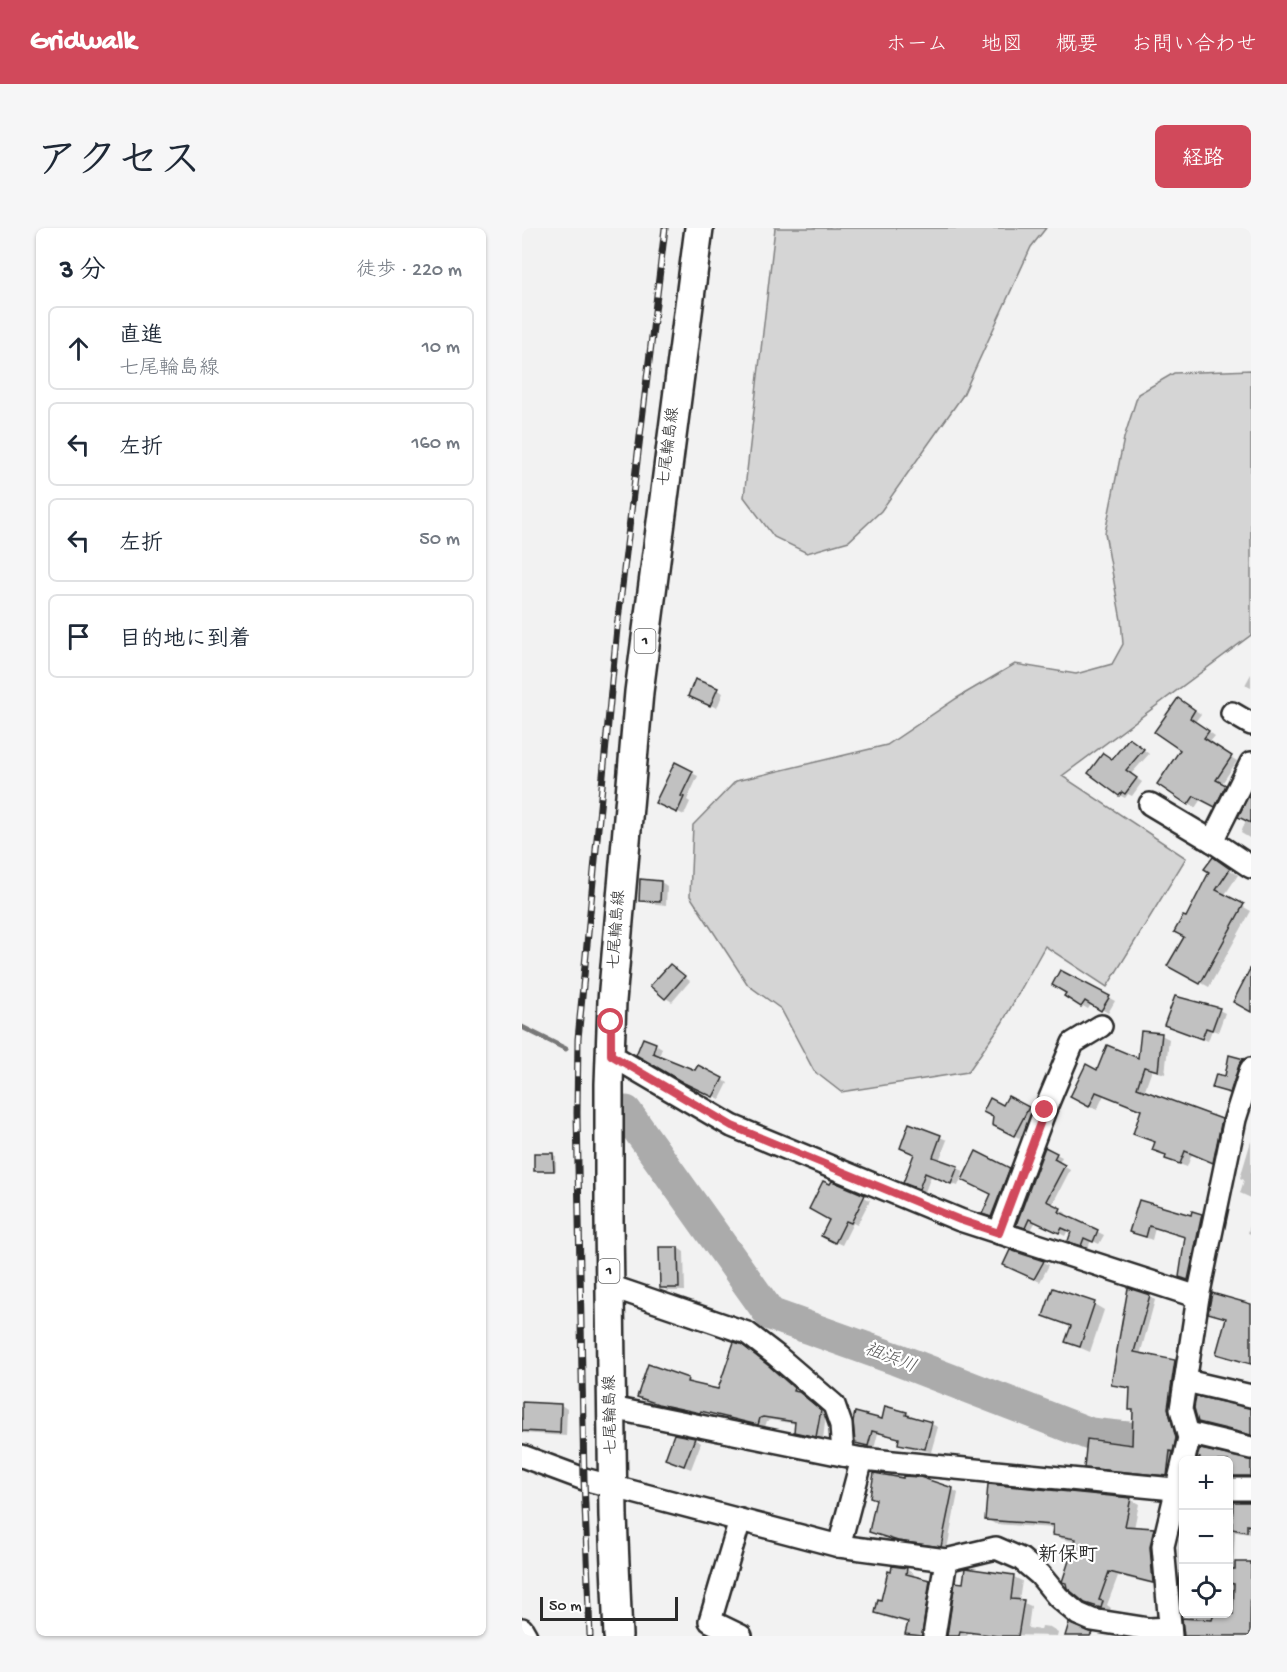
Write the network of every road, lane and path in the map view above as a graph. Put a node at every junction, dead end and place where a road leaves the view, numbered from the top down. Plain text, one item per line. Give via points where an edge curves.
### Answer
1 (699, 228) edge
2 (1232, 713) dead end
3 (1251, 724) edge
4 (1251, 763) edge
5 (1150, 804) dead end
6 (1212, 841) junction
7 (1251, 867) edge
8 (1101, 1026) dead end
9 (611, 1055) junction
10 (1251, 1069) edge
11 (999, 1233) junction
12 (610, 1286) junction
13 (1198, 1297) junction
14 (1186, 1381) junction
15 (1251, 1396) edge
16 (612, 1408) junction
17 (1188, 1441) junction
18 (1251, 1448) edge
19 (522, 1456) edge
20 (1186, 1456) edge
21 (852, 1457) junction
22 (613, 1487) junction
23 (1233, 1489) edge
24 (1251, 1489) edge
25 (1179, 1490) edge
26 (1179, 1493) edge
27 (740, 1520) junction
28 (839, 1546) junction
29 (946, 1560) junction
30 (1090, 1628) edge
31 (522, 1629) edge
32 (1170, 1632) edge
33 (526, 1636) edge
34 (618, 1636) edge
35 (741, 1636) edge
36 (934, 1636) edge

1 - 9 main road, 七尾輪島線 / 1 via 639,692 620,897
2 - 3 street
4 - 6 street
5 - 6 street
6 - 7 street
8 - 11 street via 1073,1043
9 - 11 street via 732,1126
9 - 12 main road, 七尾輪島線 / 1
10 - 13 street via 1235,1119
11 - 13 street
12 - 16 main road, 七尾輪島線 / 1
12 - 21 street via 747,1333 834,1405
13 - 14 street
14 - 15 street
14 - 17 street via 1181,1409
16 - 21 street
16 - 22 main road, 七尾輪島線 / 1
17 - 18 street
17 - 20 street
19 - 22 street
21 - 25 street
21 - 28 street
22 - 27 street
22 - 34 main road, 七尾輪島線 / 1
23 - 24 street
26 - 32 street via 1163,1546
27 - 28 street
27 - 35 street via 710,1621
28 - 29 street
29 - 30 street via 996,1548 1006,1551 1040,1575
29 - 36 street
30 - 32 street
31 - 33 street

